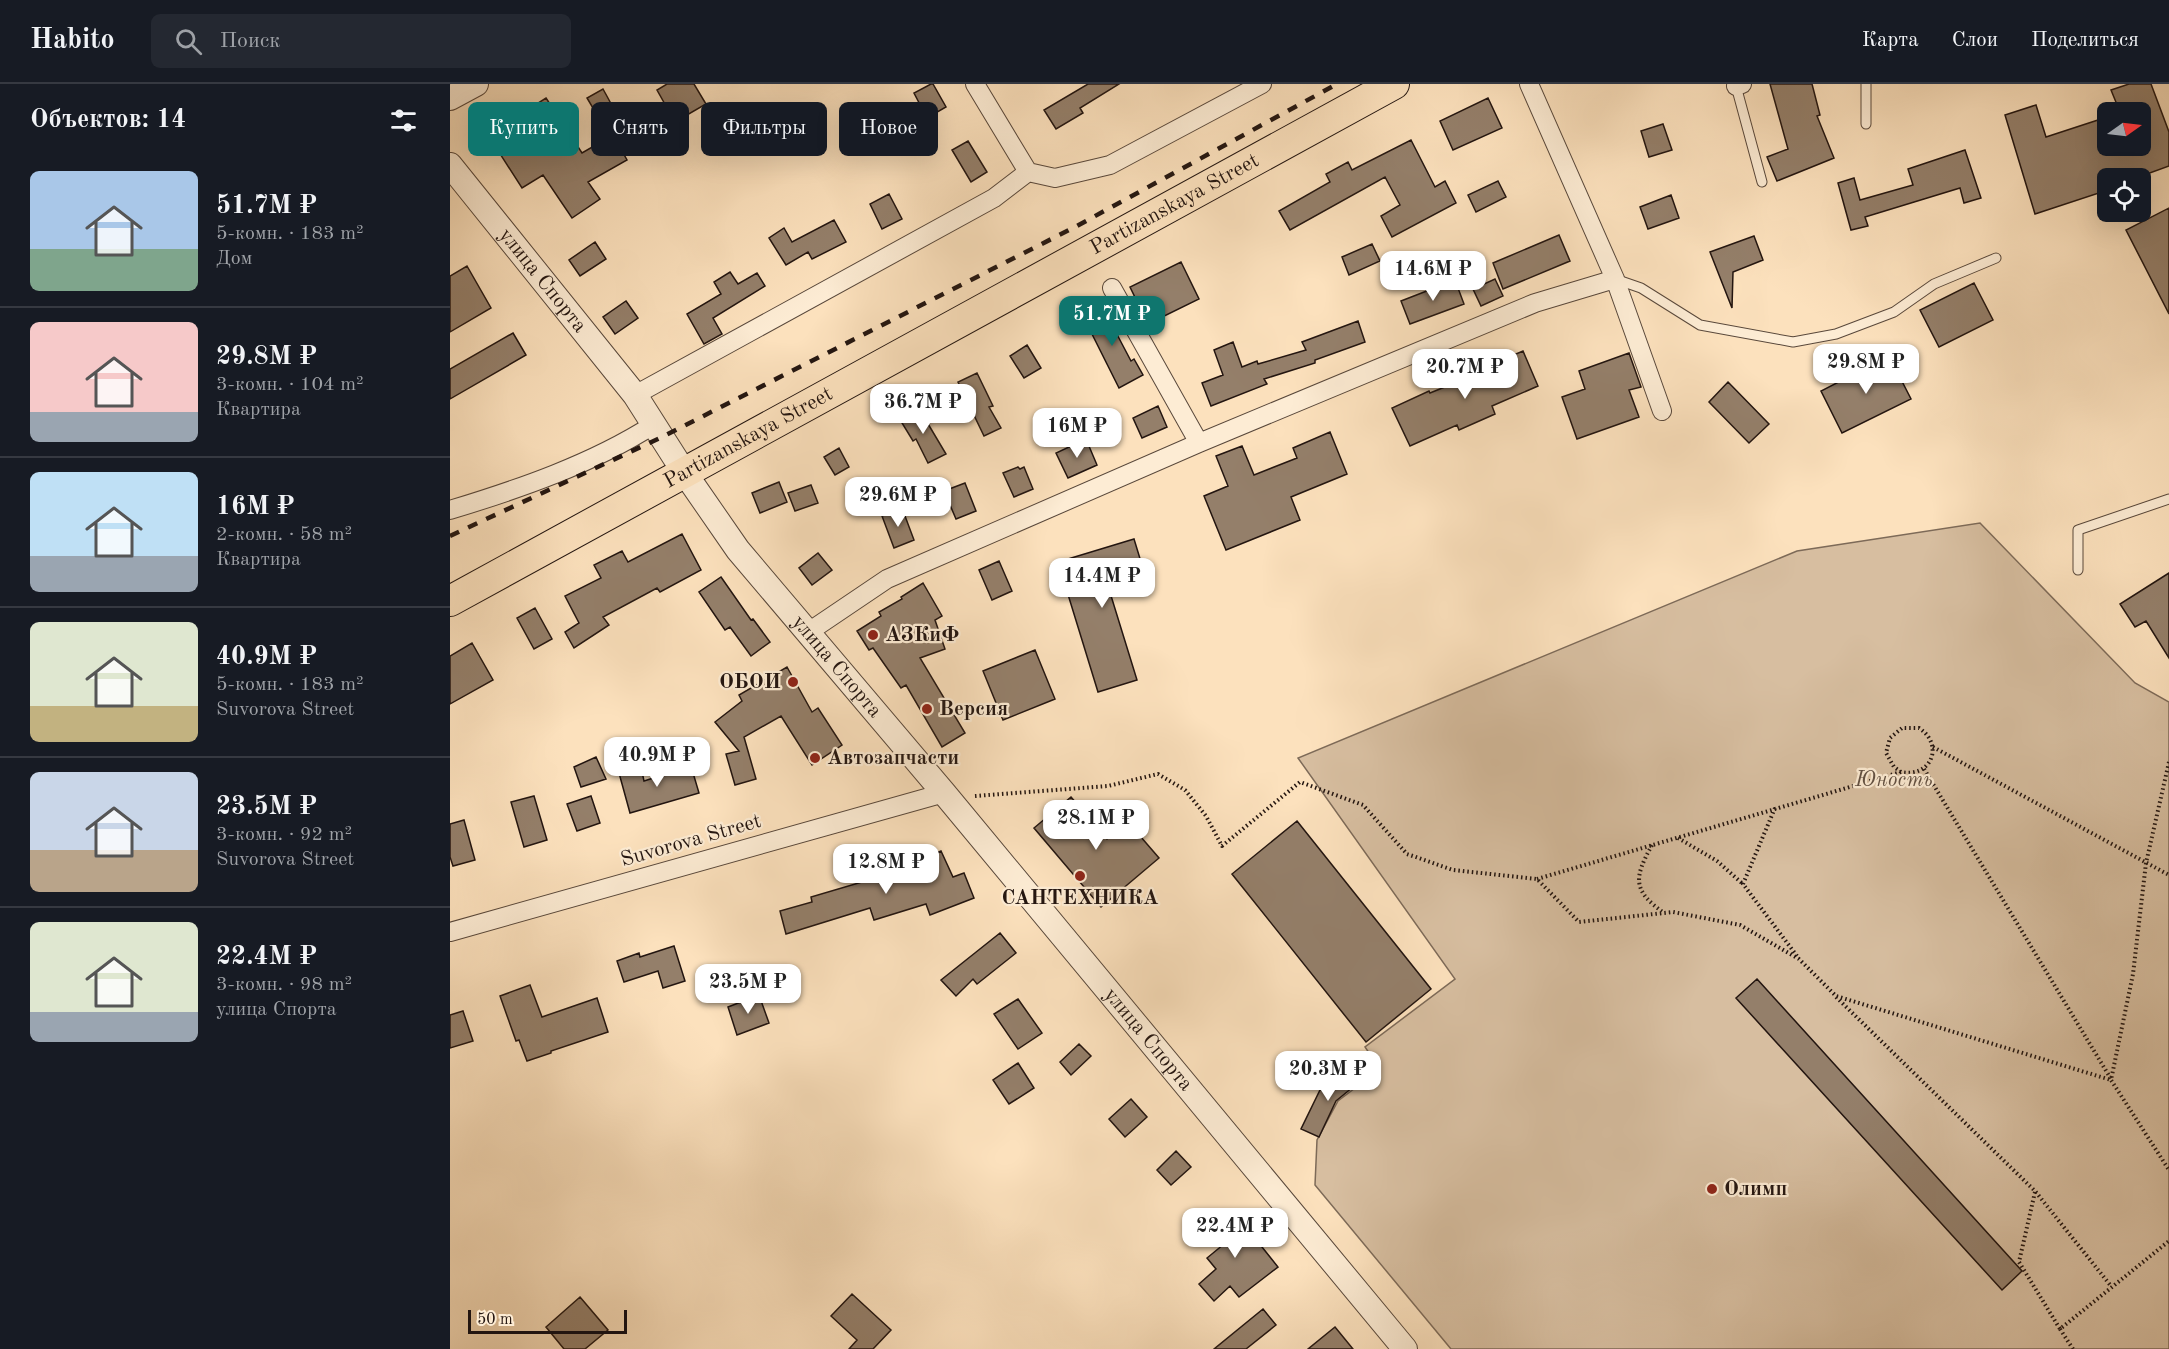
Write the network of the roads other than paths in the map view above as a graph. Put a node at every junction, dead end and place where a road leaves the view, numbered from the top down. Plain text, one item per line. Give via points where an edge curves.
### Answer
1 (476, 84) edge
2 (975, 84) edge
3 (1262, 84) edge
4 (1394, 84) edge
5 (1529, 84) edge
6 (1866, 84) edge
7 (1739, 85) edge
8 (450, 98) edge
9 (1866, 123) dead end
10 (450, 165) edge
11 (1028, 172) junction
12 (1762, 182) dead end
13 (1996, 258) dead end
14 (1615, 279) junction
15 (1112, 288) dead end
16 (635, 395) junction
17 (1662, 411) dead end
18 (653, 425) junction
19 (1199, 443) junction
20 (684, 472) junction
21 (2169, 499) edge
22 (450, 510) edge
23 (2078, 570) dead end
24 (450, 601) edge
25 (807, 633) junction
26 (944, 793) junction
27 (450, 932) edge
28 (1404, 1349) edge

1 - 8 street
2 - 11 street
3 - 11 street via 1110,165 1055,178
4 - 20 main road, Partizanskaya Street
5 - 14 street
6 - 9 lane
7 - 12 lane
10 - 16 street, улица Спорта
11 - 16 street via 994,198
13 - 14 lane via 1934,284 1894,312 1836,334 1793,342 1700,325 1641,288
14 - 17 street
14 - 19 street via 1535,303
15 - 19 street
16 - 18 street, улица Спорта
18 - 20 street, улица Спорта
18 - 22 street via 624,444 517,490
19 - 25 street via 887,579
20 - 24 main road, Partizanskaya Street
20 - 25 street, улица Спорта via 738,550
21 - 23 lane via 2078,530
25 - 26 street, улица Спорта
26 - 27 street, Suvorova Street
26 - 28 street, улица Спорта

